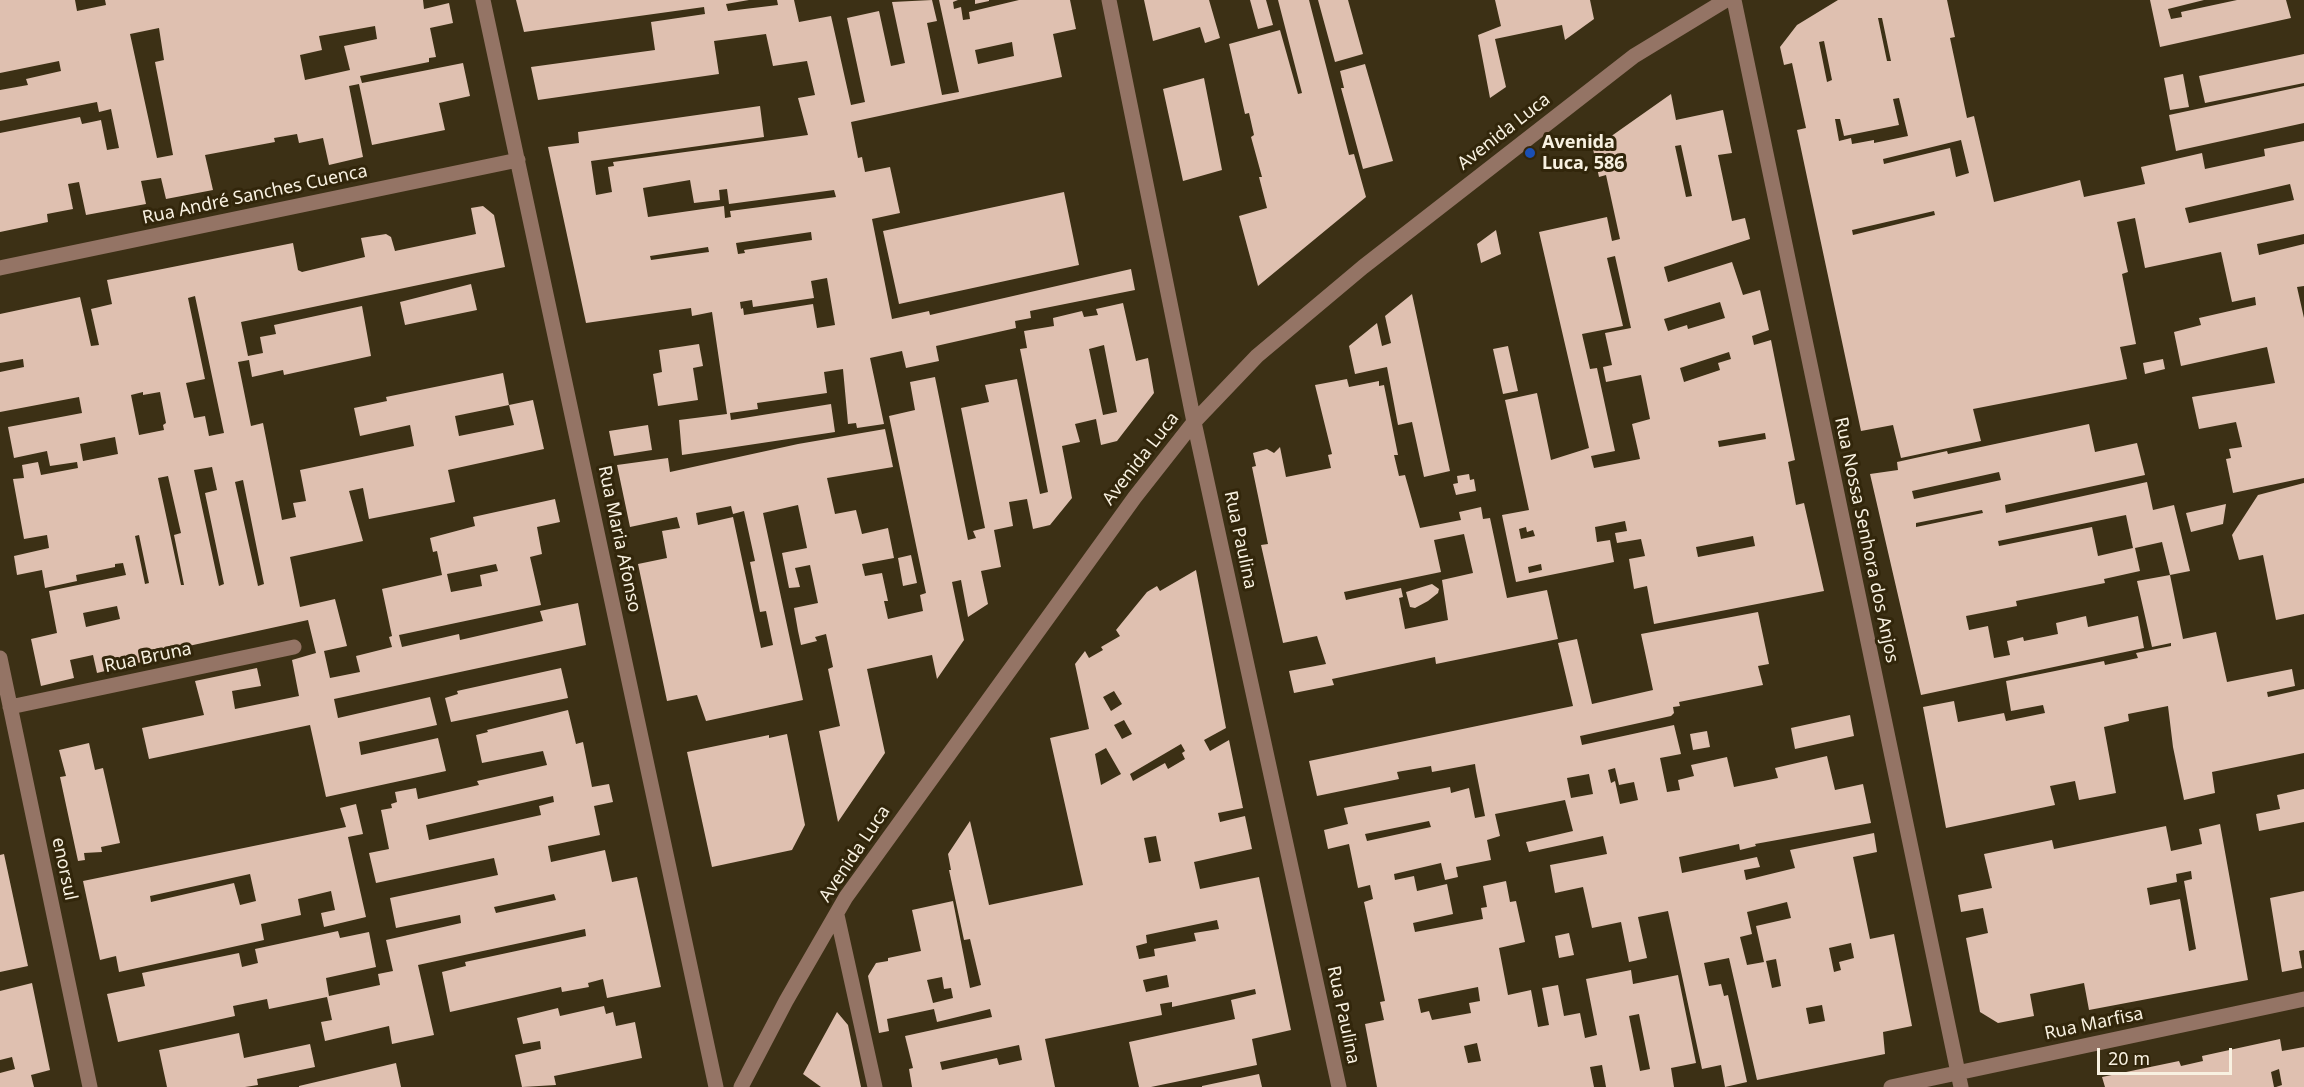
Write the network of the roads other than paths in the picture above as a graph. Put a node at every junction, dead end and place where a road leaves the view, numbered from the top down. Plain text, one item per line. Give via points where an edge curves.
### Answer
1 (483, 0) edge
2 (1109, 0) edge
3 (1726, 0) edge
4 (1734, 0) edge
5 (518, 160) junction
6 (0, 268) edge
7 (1194, 422) junction
8 (294, 647) dead end
9 (0, 658) edge
10 (10, 707) junction
11 (837, 915) junction
12 (2304, 999) edge
13 (1960, 1080) edge
14 (90, 1087) edge
15 (716, 1087) edge
16 (741, 1087) edge
17 (875, 1087) edge
18 (1339, 1087) edge
19 (1892, 1087) edge

1 - 5 street, Rua Maria Afonso
2 - 7 street, Rua Paulina
3 - 7 street, Avenida Luca via 1634,56 1363,267 1257,356
4 - 13 street, Rua Nossa Senhora dos Anjos
5 - 6 street, Rua André Sanches Cuenca
5 - 15 street, Rua Maria Afonso
7 - 11 street, Avenida Luca via 973,719
7 - 18 street, Rua Paulina
8 - 10 street, Rua Bruna
9 - 10 street, enorsul
10 - 14 street, enorsul
11 - 16 street, Avenida Luca
11 - 17 street
12 - 13 street, Rua Marfisa
13 - 19 street, Rua Marfisa

